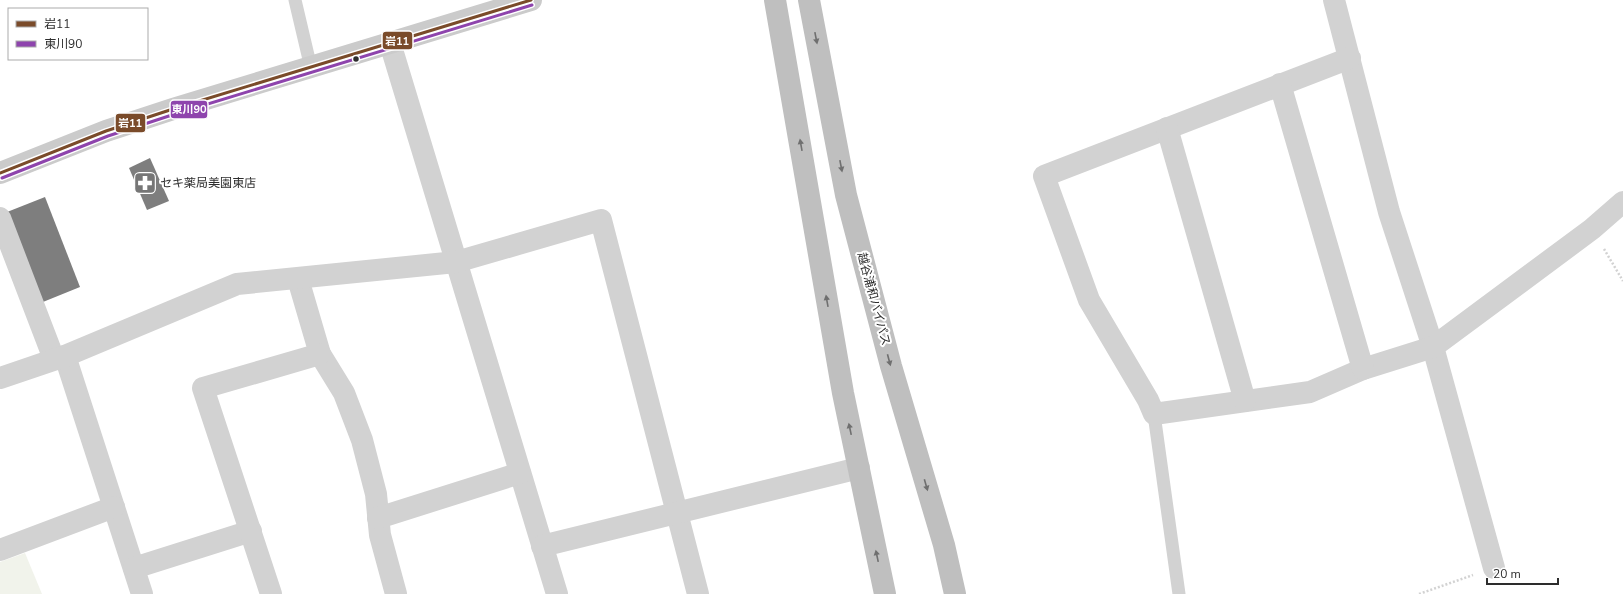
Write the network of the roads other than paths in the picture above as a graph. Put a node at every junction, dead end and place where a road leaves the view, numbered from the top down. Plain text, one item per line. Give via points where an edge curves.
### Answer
1 (295, 0) edge
2 (531, 0) edge
3 (775, 0) edge
4 (809, 0) edge
5 (1334, 0) edge
6 (390, 43) junction
7 (1350, 58) junction
8 (310, 68) junction
9 (1280, 84) junction
10 (1167, 128) junction
11 (0, 173) edge
12 (1623, 202) edge
13 (0, 218) edge
14 (456, 262) junction
15 (298, 279) junction
16 (1433, 347) junction
17 (320, 354) junction
18 (59, 358) junction
19 (1363, 369) junction
20 (0, 378) edge
21 (1245, 401) junction
22 (1154, 414) junction
23 (859, 468) junction
24 (520, 473) junction
25 (114, 507) junction
26 (678, 514) junction
27 (378, 518) junction
28 (251, 531) junction
29 (944, 545) junction
30 (542, 546) junction
31 (0, 550) edge
32 (134, 568) junction
33 (1494, 568) road end
34 (142, 594) edge
35 (271, 594) edge
36 (396, 594) edge
37 (557, 594) edge
38 (698, 594) edge
39 (885, 594) edge
40 (949, 594) edge
41 (955, 594) edge
42 (1179, 594) edge

1 - 8 lane
2 - 6 main road
23 -> 3 highway via 843,393
4 -> 29 highway, 越谷浦和バイパス via 846,196 891,366
5 - 7 street
6 - 8 main road
6 - 14 street
7 - 9 street
7 - 16 street via 1389,212
8 - 11 main road via 120,126
9 - 10 street
9 - 19 street
10 - 21 street
10 - 22 street via 1044,176 1089,300
12 - 16 street via 1592,229
13 - 18 street
14 - 15 street
14 - 24 street
14 - 26 street via 601,220
15 - 17 street
15 - 18 street via 237,284
16 - 19 street
16 - 33 street
17 - 27 street via 344,393 362,440 376,494
17 - 28 street via 203,388
18 - 20 street
18 - 25 street
19 - 21 street via 1310,392
21 - 22 street
22 - 42 lane
23 - 26 street
39 -> 23 highway
24 - 27 street
24 - 30 street
25 - 31 street
25 - 32 street
26 - 30 street
26 - 38 street
27 - 36 street
28 - 32 street
28 - 35 street
29 - 40 highway
29 - 41 highway, 越谷浦和バイパス
30 - 37 street
32 - 34 street

